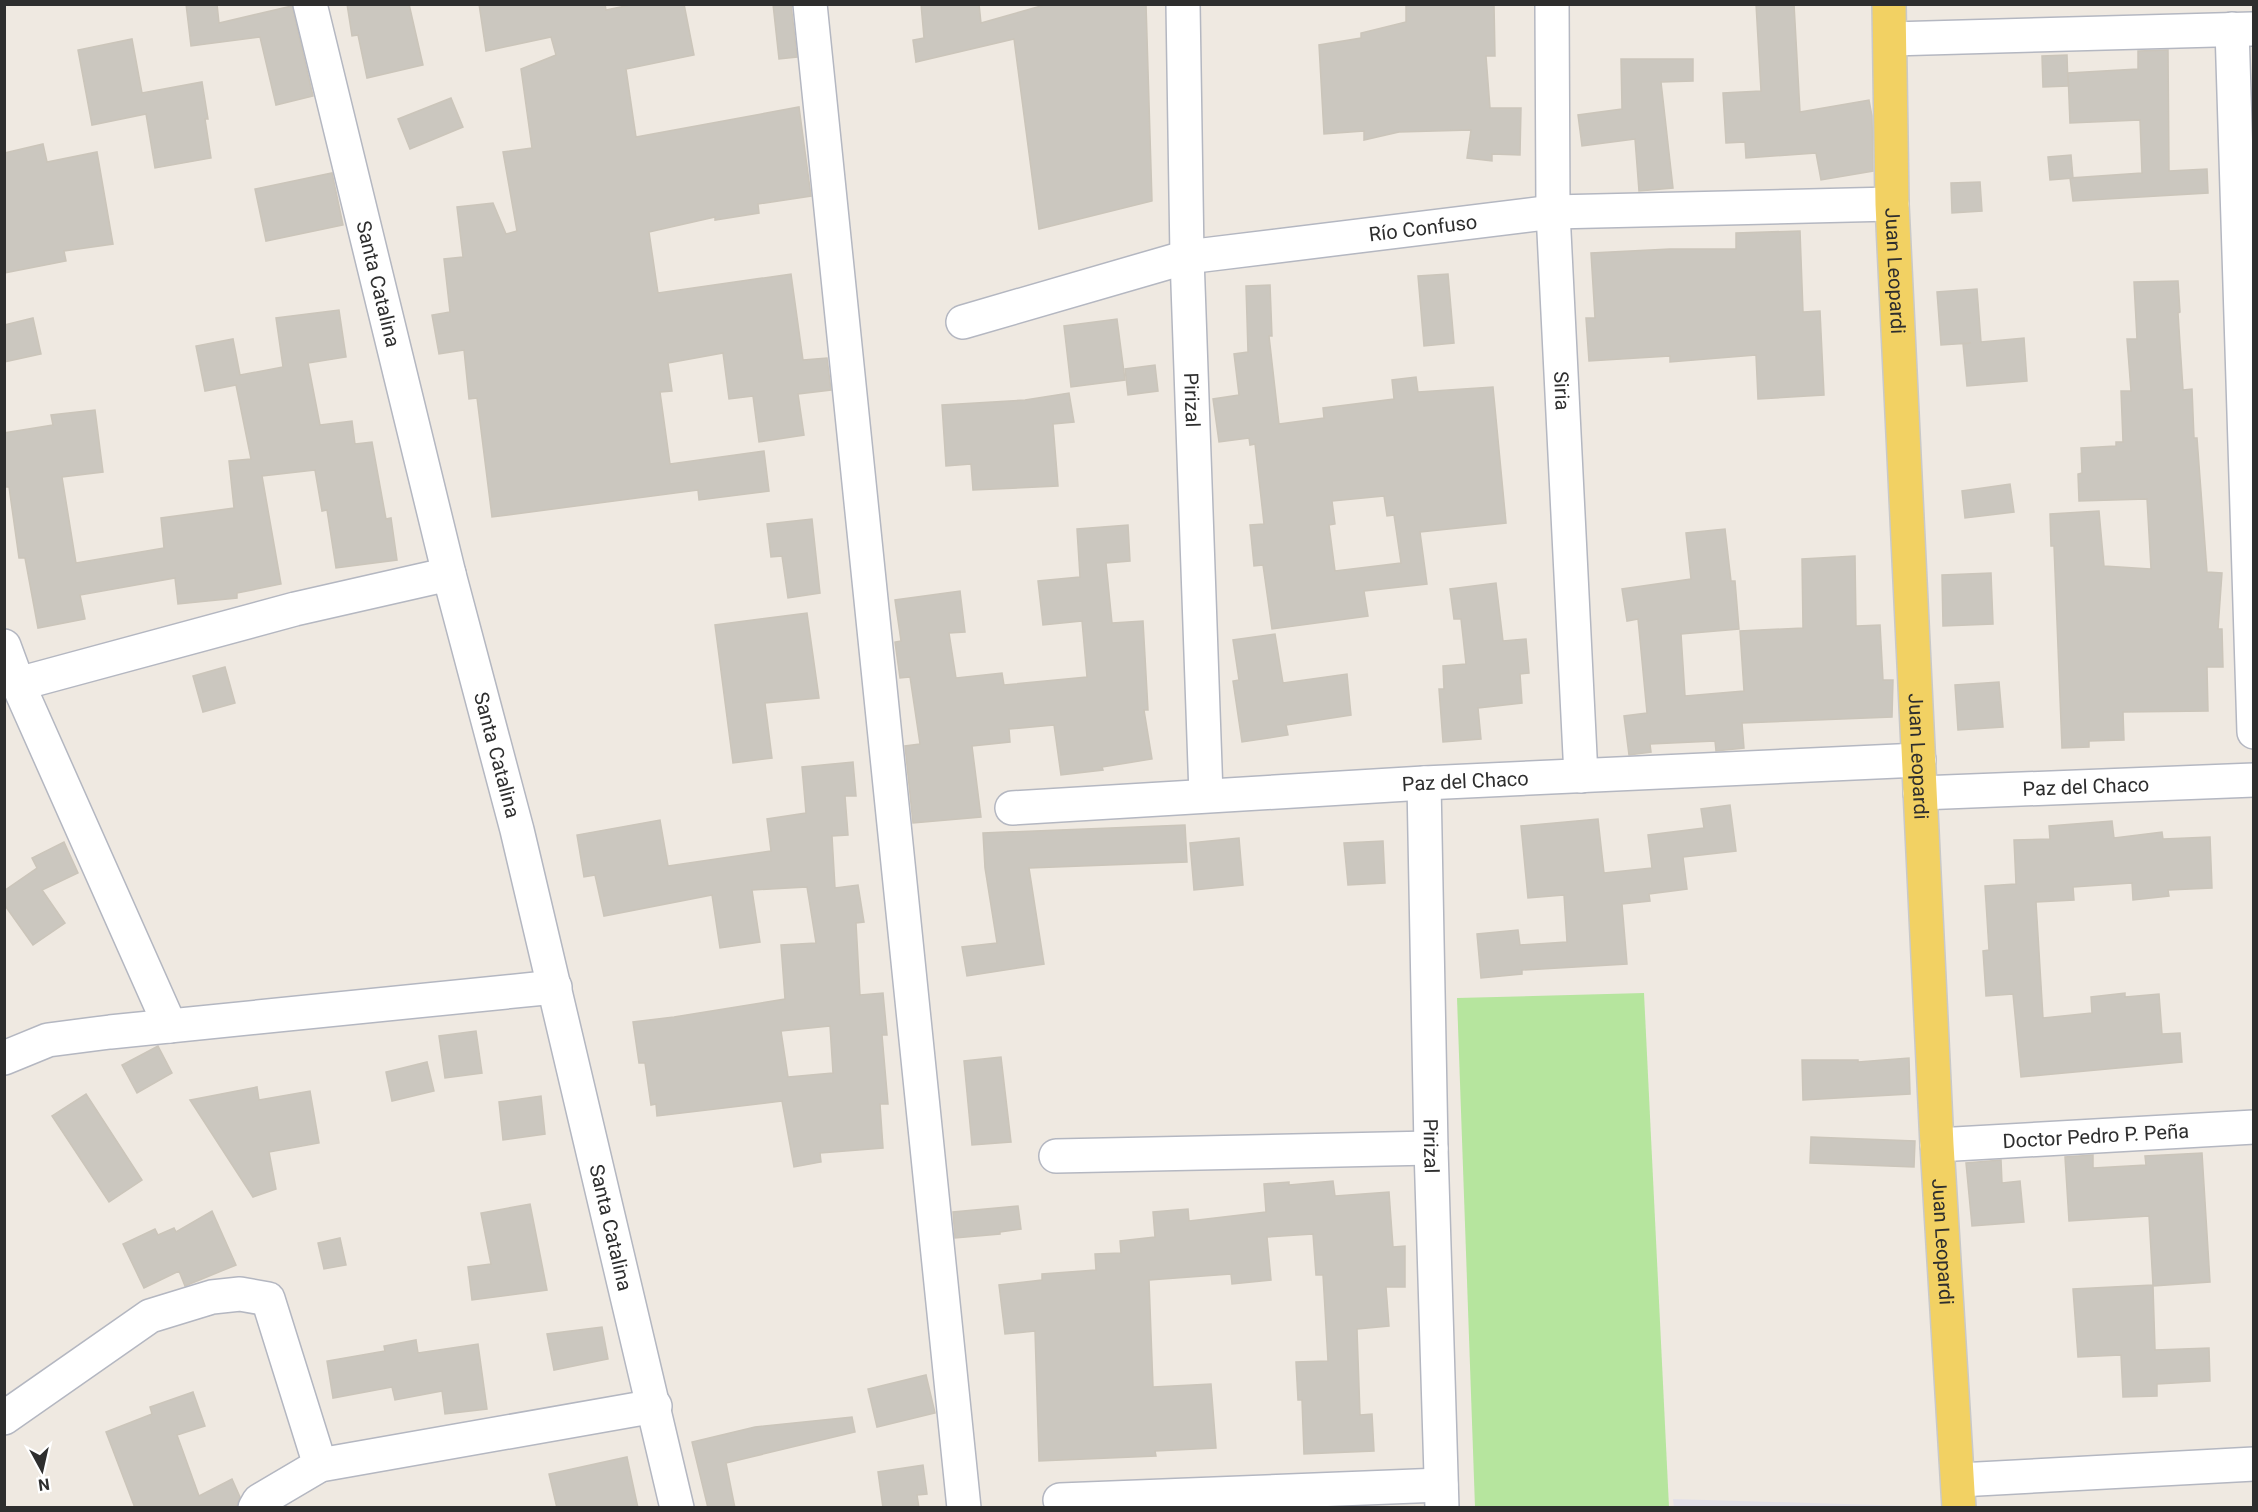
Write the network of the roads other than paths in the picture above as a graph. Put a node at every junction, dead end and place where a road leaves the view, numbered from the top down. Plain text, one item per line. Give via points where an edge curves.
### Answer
1 (309, 4) edge
2 (810, 4) edge
3 (1183, 4) edge
4 (1552, 4) edge
5 (1889, 4) edge
6 (2243, 29) edge
7 (1891, 39) junction
8 (1892, 204) junction
9 (1553, 212) junction
10 (1187, 257) junction
11 (963, 322) dead end
12 (449, 574) junction
13 (4, 646) edge
14 (18, 684) junction
15 (2253, 732) edge
16 (1919, 760) junction
17 (1581, 776) junction
18 (2253, 780) edge
19 (1424, 783) junction
20 (1920, 793) junction
21 (1206, 795) junction
22 (1012, 808) dead end
23 (555, 987) junction
24 (170, 1026) junction
25 (4, 1058) edge
26 (2253, 1127) edge
27 (1936, 1145) junction
28 (1431, 1148) junction
29 (1056, 1156) dead end
30 (655, 1407) junction
31 (4, 1418) edge
32 (2253, 1464) edge
33 (320, 1465) junction
34 (1959, 1494) edge
35 (1442, 1496) edge
36 (963, 1499) edge
37 (1060, 1500) dead end
38 (255, 1508) edge
39 (677, 1508) edge

1 - 12 street, Santa Catalina
2 - 36 street
3 - 10 street, Pirizal
4 - 9 street, Siria
5 - 7 main road, Juan Leopardi
6 - 7 street
6 - 15 street
7 - 8 main road, Juan Leopardi
8 - 9 street, Río Confuso
8 - 16 main road, Juan Leopardi
9 - 10 street, Río Confuso
9 - 17 street, Siria
10 - 11 street, Río Confuso
10 - 21 street, Pirizal
12 - 14 street via 295,609
12 - 23 street, Santa Catalina
13 - 14 street
14 - 24 street
16 - 17 street, Paz del Chaco
16 - 20 main road, Juan Leopardi
17 - 19 street, Paz del Chaco
18 - 20 street, Paz del Chaco
19 - 21 street, Paz del Chaco
19 - 28 street, Pirizal
20 - 27 main road, Juan Leopardi
21 - 22 street, Paz del Chaco
23 - 24 street
23 - 30 street, Santa Catalina
24 - 25 street via 48,1040
26 - 27 street, Doctor Pedro P. Peña
27 - 34 main road, Juan Leopardi
28 - 29 street
28 - 35 street, Pirizal
30 - 33 street
30 - 39 street, Santa Catalina
31 - 33 street via 150,1316 212,1297 240,1294 268,1299
32 - 34 street
33 - 38 street via 259,1501
35 - 37 street

